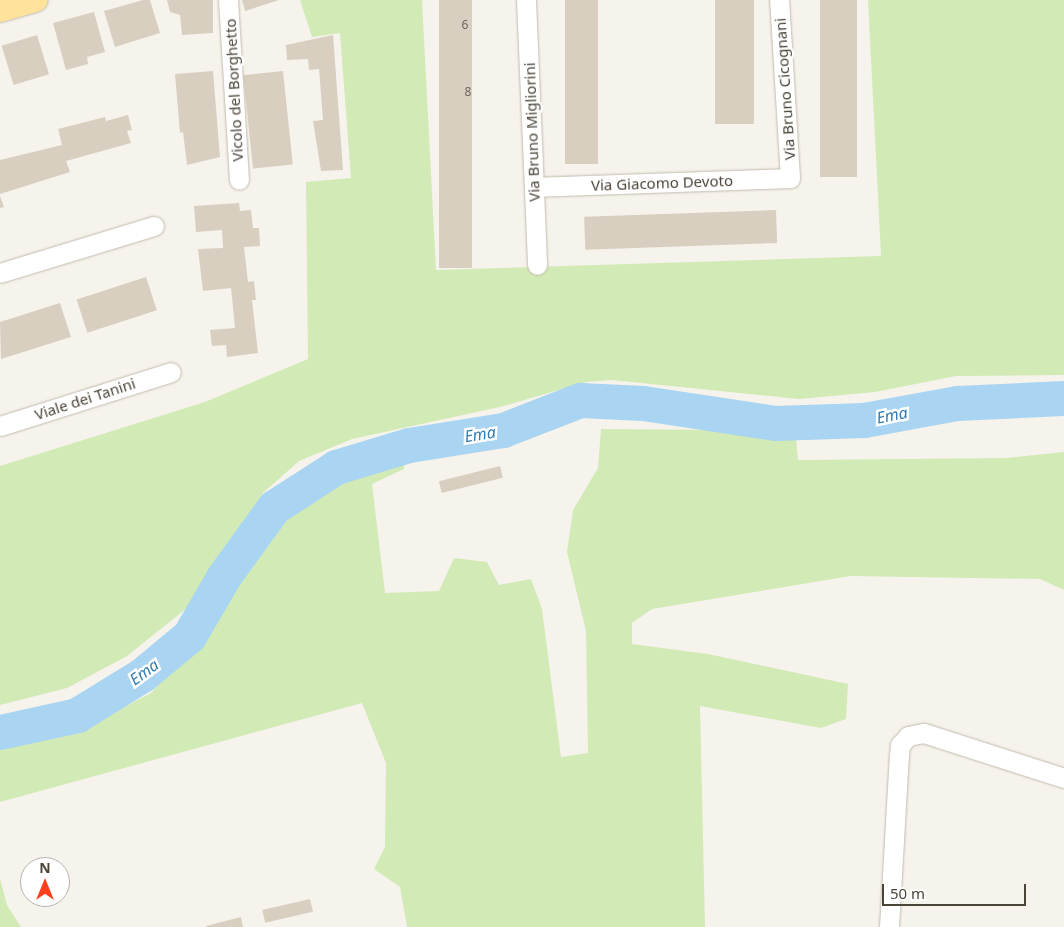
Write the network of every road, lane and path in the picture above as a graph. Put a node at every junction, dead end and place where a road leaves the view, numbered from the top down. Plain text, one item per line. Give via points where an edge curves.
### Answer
1 (36, 0) edge
2 (228, 0) edge
3 (526, 0) edge
4 (779, 0) edge
5 (0, 10) edge
6 (790, 178) joint
7 (239, 180) dead end
8 (534, 188) junction
9 (154, 226) dead end
10 (537, 265) dead end
11 (0, 274) edge
12 (171, 372) dead end
13 (0, 426) edge
14 (1064, 778) edge
15 (889, 927) edge

1 - 5 main road
2 - 7 street, Vicolo del Borghetto
3 - 8 street, Via Bruno Migliorini
4 - 6 street, Via Bruno Cicognani
6 - 8 street, Via Giacomo Devoto
8 - 10 street, Via Bruno Migliorini
9 - 11 street
12 - 13 street, Viale dei Tanini
14 - 15 street via 924,733 908,736 900,745

